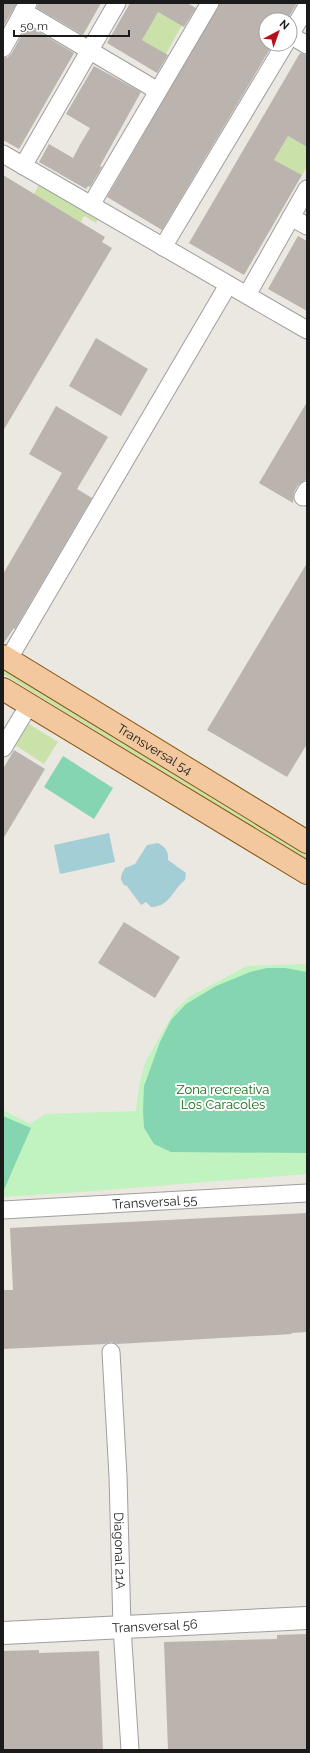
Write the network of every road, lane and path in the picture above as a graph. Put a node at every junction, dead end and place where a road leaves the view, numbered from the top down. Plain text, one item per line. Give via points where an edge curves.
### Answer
1 (117, 3) edge
2 (210, 3) edge
3 (307, 6) edge
4 (25, 7) edge
5 (298, 21) edge
6 (298, 40) edge
7 (307, 45) edge
8 (3, 48) edge
9 (90, 50) junction
10 (280, 52) edge
11 (158, 91) junction
12 (3, 154) edge
13 (23, 166) junction
14 (307, 189) edge
15 (91, 205) junction
16 (291, 217) junction
17 (307, 226) edge
18 (163, 247) junction
19 (228, 285) junction
20 (247, 295) junction
21 (307, 330) edge
22 (6, 658) edge
23 (3, 689) edge
24 (28, 705) junction
25 (3, 748) edge
26 (307, 842) edge
27 (307, 873) edge
28 (307, 1193) edge
29 (3, 1210) edge
30 (111, 1352) dead end
31 (307, 1618) edge
32 (122, 1627) junction
33 (3, 1633) edge
34 (130, 1750) edge

1 - 9 street
2 - 11 street
3 - 5 street
4 - 8 street
4 - 9 street
6 - 7 street
9 - 11 street
9 - 13 street
10 - 18 street
11 - 15 street
12 - 13 street
13 - 15 street
14 - 16 street
15 - 18 street
16 - 17 street
16 - 20 street
18 - 19 street
19 - 20 street
19 - 22 street
20 - 21 street
22 - 26 main road, Transversal 54
23 - 24 main road, Transversal 54
24 - 25 street
24 - 27 main road, Transversal 54
28 - 29 street, Transversal 55
30 - 32 street, Diagonal 21A via 118,1476
31 - 32 street, Transversal 56
32 - 33 street, Transversal 56
32 - 34 street, Diagonal 21A

